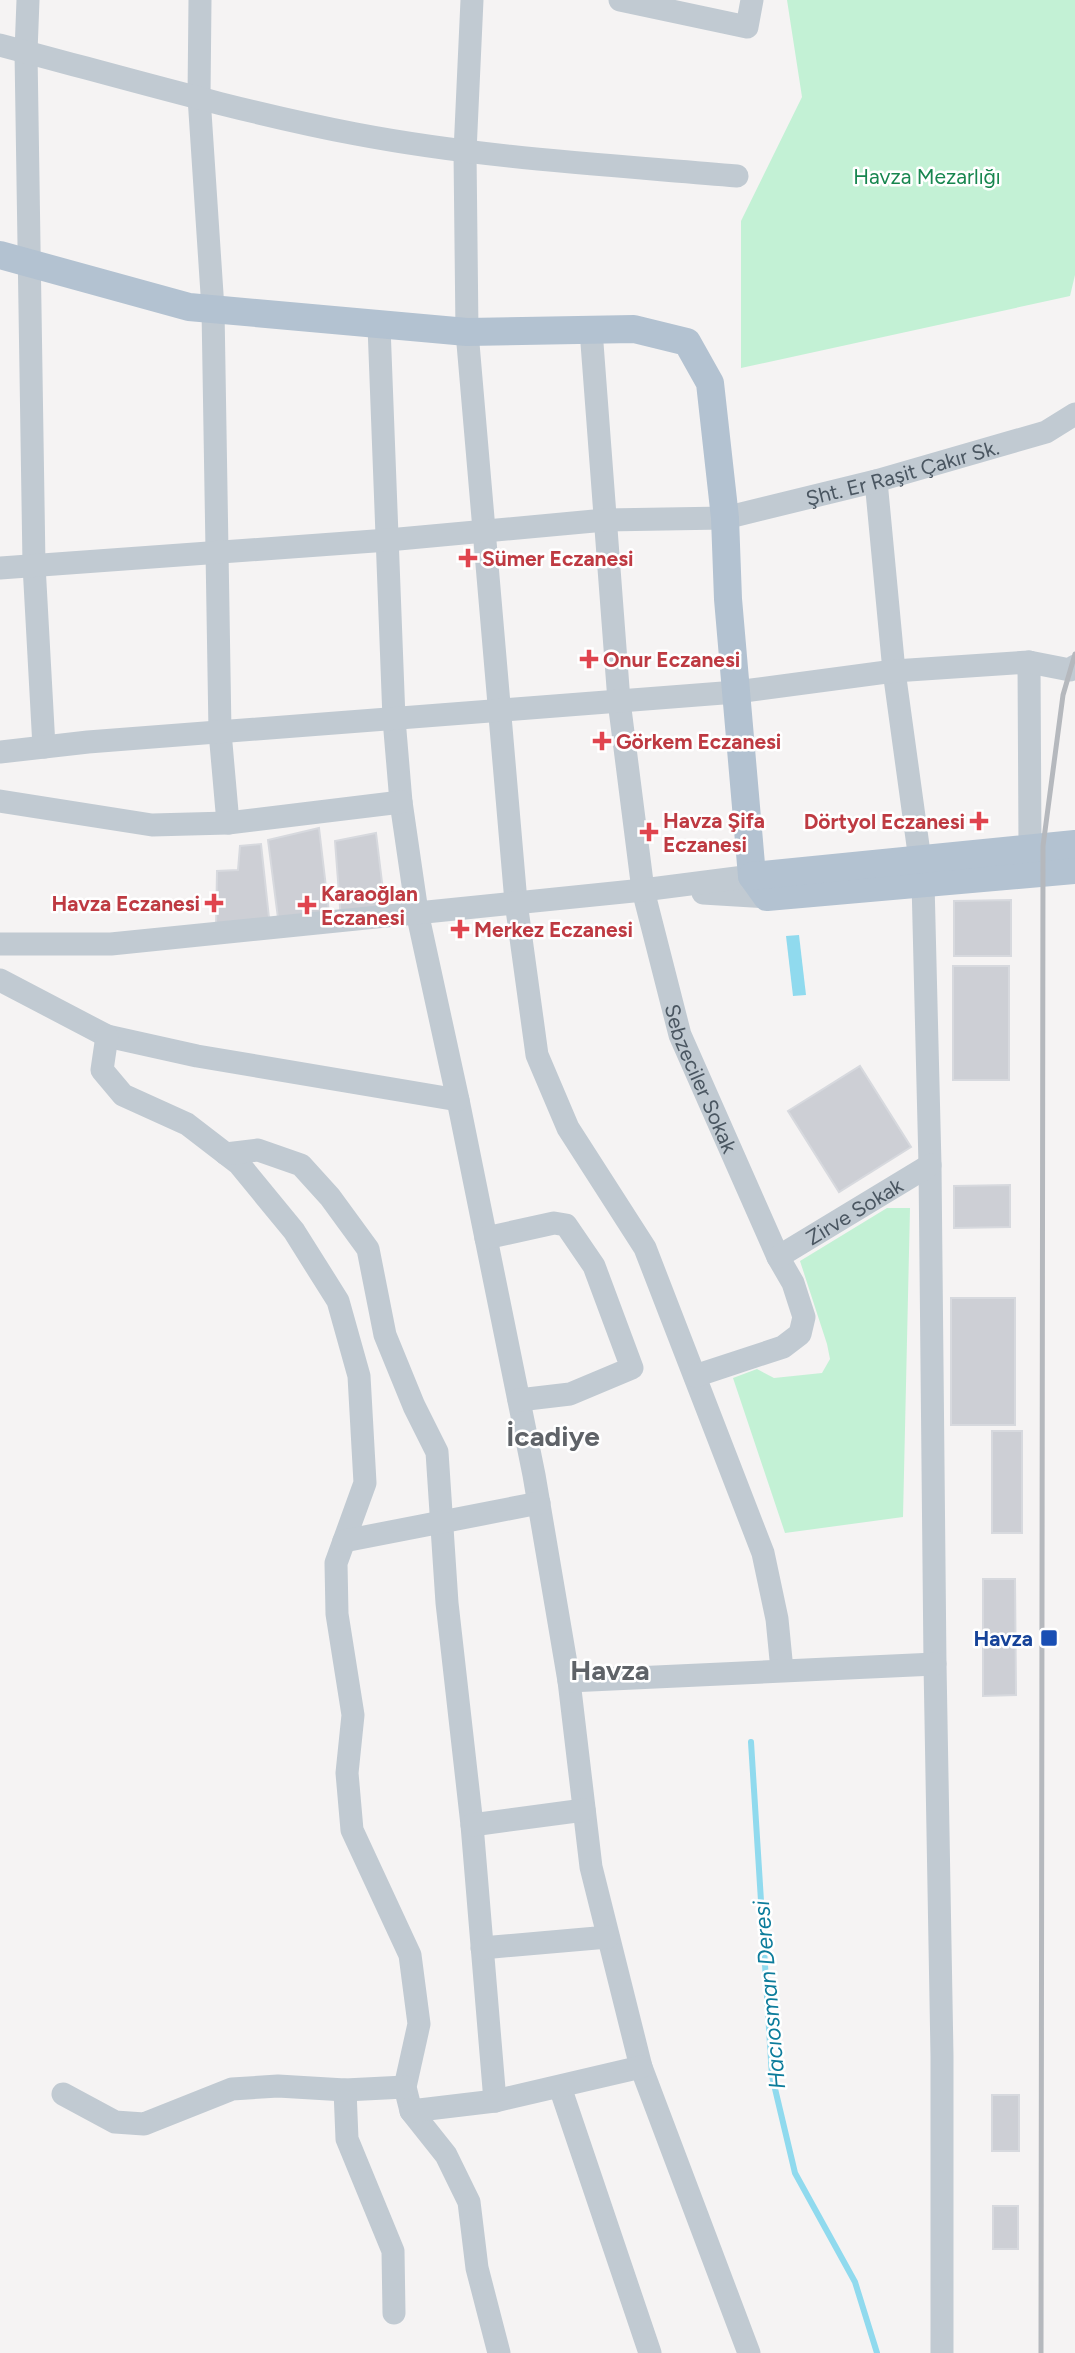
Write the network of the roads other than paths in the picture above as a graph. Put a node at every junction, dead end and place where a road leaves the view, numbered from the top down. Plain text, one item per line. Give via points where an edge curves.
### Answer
1 (28, 0) edge
2 (200, 0) edge
3 (472, 0) edge
4 (621, 0) edge
5 (752, 0) edge
6 (0, 45) edge
7 (26, 52) junction
8 (199, 97) junction
9 (465, 152) junction
10 (737, 176) dead end
11 (0, 255) edge
12 (29, 263) junction
13 (213, 309) junction
14 (379, 326) junction
15 (591, 330) junction
16 (467, 332) junction
17 (1075, 414) edge
18 (876, 481) junction
19 (725, 518) junction
20 (605, 520) junction
21 (485, 532) junction
22 (388, 540) junction
23 (216, 552) junction
24 (34, 565) junction
25 (0, 568) edge
26 (1029, 662) junction
27 (1075, 666) edge
28 (894, 671) junction
29 (736, 692) junction
30 (619, 701) junction
31 (501, 710) junction
32 (394, 719) junction
33 (220, 732) junction
34 (44, 747) junction
35 (0, 752) edge
36 (0, 801) edge
37 (401, 802) junction
38 (229, 823) junction
39 (1075, 844) edge
40 (1030, 847) junction
41 (921, 870) junction
42 (1075, 870) edge
43 (760, 887) junction
44 (643, 890) junction
45 (516, 902) junction
46 (417, 912) junction
47 (0, 944) edge
48 (0, 980) edge
49 (107, 1035) junction
50 (458, 1100) junction
51 (226, 1154) junction
52 (930, 1165) junction
53 (486, 1238) junction
54 (778, 1257) junction
55 (695, 1376) junction
56 (519, 1401) junction
57 (539, 1503) junction
58 (442, 1521) junction
59 (344, 1541) junction
60 (935, 1664) junction
61 (782, 1670) junction
62 (569, 1681) junction
63 (584, 1810) junction
64 (472, 1825) junction
65 (608, 1937) junction
66 (482, 1948) junction
67 (641, 2067) junction
68 (405, 2087) junction
69 (560, 2087) junction
70 (345, 2090) junction
71 (63, 2094) dead end
72 (495, 2101) junction
73 (411, 2110) junction
74 (394, 2313) dead end
75 (499, 2353) edge
76 (650, 2353) edge
77 (749, 2353) edge
78 (942, 2353) edge

1 - 7 street
2 - 8 street
3 - 9 street
4 - 5 street via 747,27
6 - 7 street
7 - 8 street
7 - 12 street
8 - 9 street via 355,133
8 - 13 street
9 - 10 street
9 - 16 street
11 - 12 main road
12 - 13 main road via 189,307
12 - 24 street
13 - 14 main road
13 - 23 street
14 - 16 main road
14 - 22 street
15 - 16 main road
15 - 19 main road via 634,329 687,342 710,383
15 - 20 street, Sebzeciler Sokak
16 - 21 street
17 - 18 street, Şht. Er Raşit Çakır Sk. via 1046,432
18 - 19 street, Şht. Er Raşit Çakır Sk.
18 - 28 street
19 - 20 street, Şht. Er Raşit Çakır Sk.
19 - 29 main road
20 - 21 street, Şht. Er Raşit Çakır Sk.
20 - 30 street, Sebzeciler Sokak
21 - 22 street, Şht. Er Raşit Çakır Sk.
21 - 31 street
22 - 23 street, Şht. Er Raşit Çakır Sk.
22 - 32 street
23 - 24 street, Şht. Er Raşit Çakır Sk.
23 - 33 street
24 - 25 street, Şht. Er Raşit Çakır Sk.
24 - 34 street
26 - 27 street via 1070,670
26 - 28 street
26 - 40 street
28 - 29 street
28 - 41 street
29 - 30 street
29 - 43 main road
30 - 31 street
30 - 44 street, Sebzeciler Sokak
31 - 32 street
31 - 45 street
32 - 33 street
32 - 37 street
33 - 34 street
33 - 38 street
34 - 35 street
36 - 38 street via 152,825
37 - 38 street
37 - 46 street
39 - 40 main road
40 - 41 main road
41 - 42 main road
41 - 43 main road
41 - 52 street
43 - 44 street
44 - 45 street
44 - 54 street, Sebzeciler Sokak via 680,1035
45 - 46 street
45 - 55 street via 537,1055 568,1128 645,1248
46 - 47 street via 111,944
46 - 50 street
48 - 49 street
49 - 50 street via 197,1056
49 - 51 street via 102,1070 123,1095 187,1124
50 - 53 street
51 - 58 street via 258,1150 301,1165 368,1249 385,1335 437,1452
51 - 59 street via 295,1231 338,1301 359,1376 365,1483
52 - 54 street, Zirve Sokak
52 - 60 street
53 - 56 street
53 - 56 street via 554,1223 566,1225 594,1266 632,1368 570,1394
54 - 55 street, Sebzeciler Sokak via 804,1317 800,1334 783,1347
55 - 61 street via 763,1553 778,1619
56 - 57 street
57 - 58 street
57 - 62 street
58 - 59 street
58 - 64 street
59 - 68 street via 336,1563 337,1614 353,1715 347,1773 352,1830 410,1955 419,2024
60 - 61 street
60 - 78 street
61 - 62 street
62 - 63 street
63 - 64 street
63 - 65 street via 591,1867
64 - 66 street
65 - 66 street
65 - 67 street
66 - 72 street
67 - 69 street
67 - 77 street
68 - 70 street
68 - 73 street
69 - 72 street
69 - 76 street
70 - 71 street via 232,2089 144,2124 115,2122
70 - 74 street via 347,2139 393,2250
72 - 73 street
73 - 75 street via 446,2155 469,2202 477,2268

